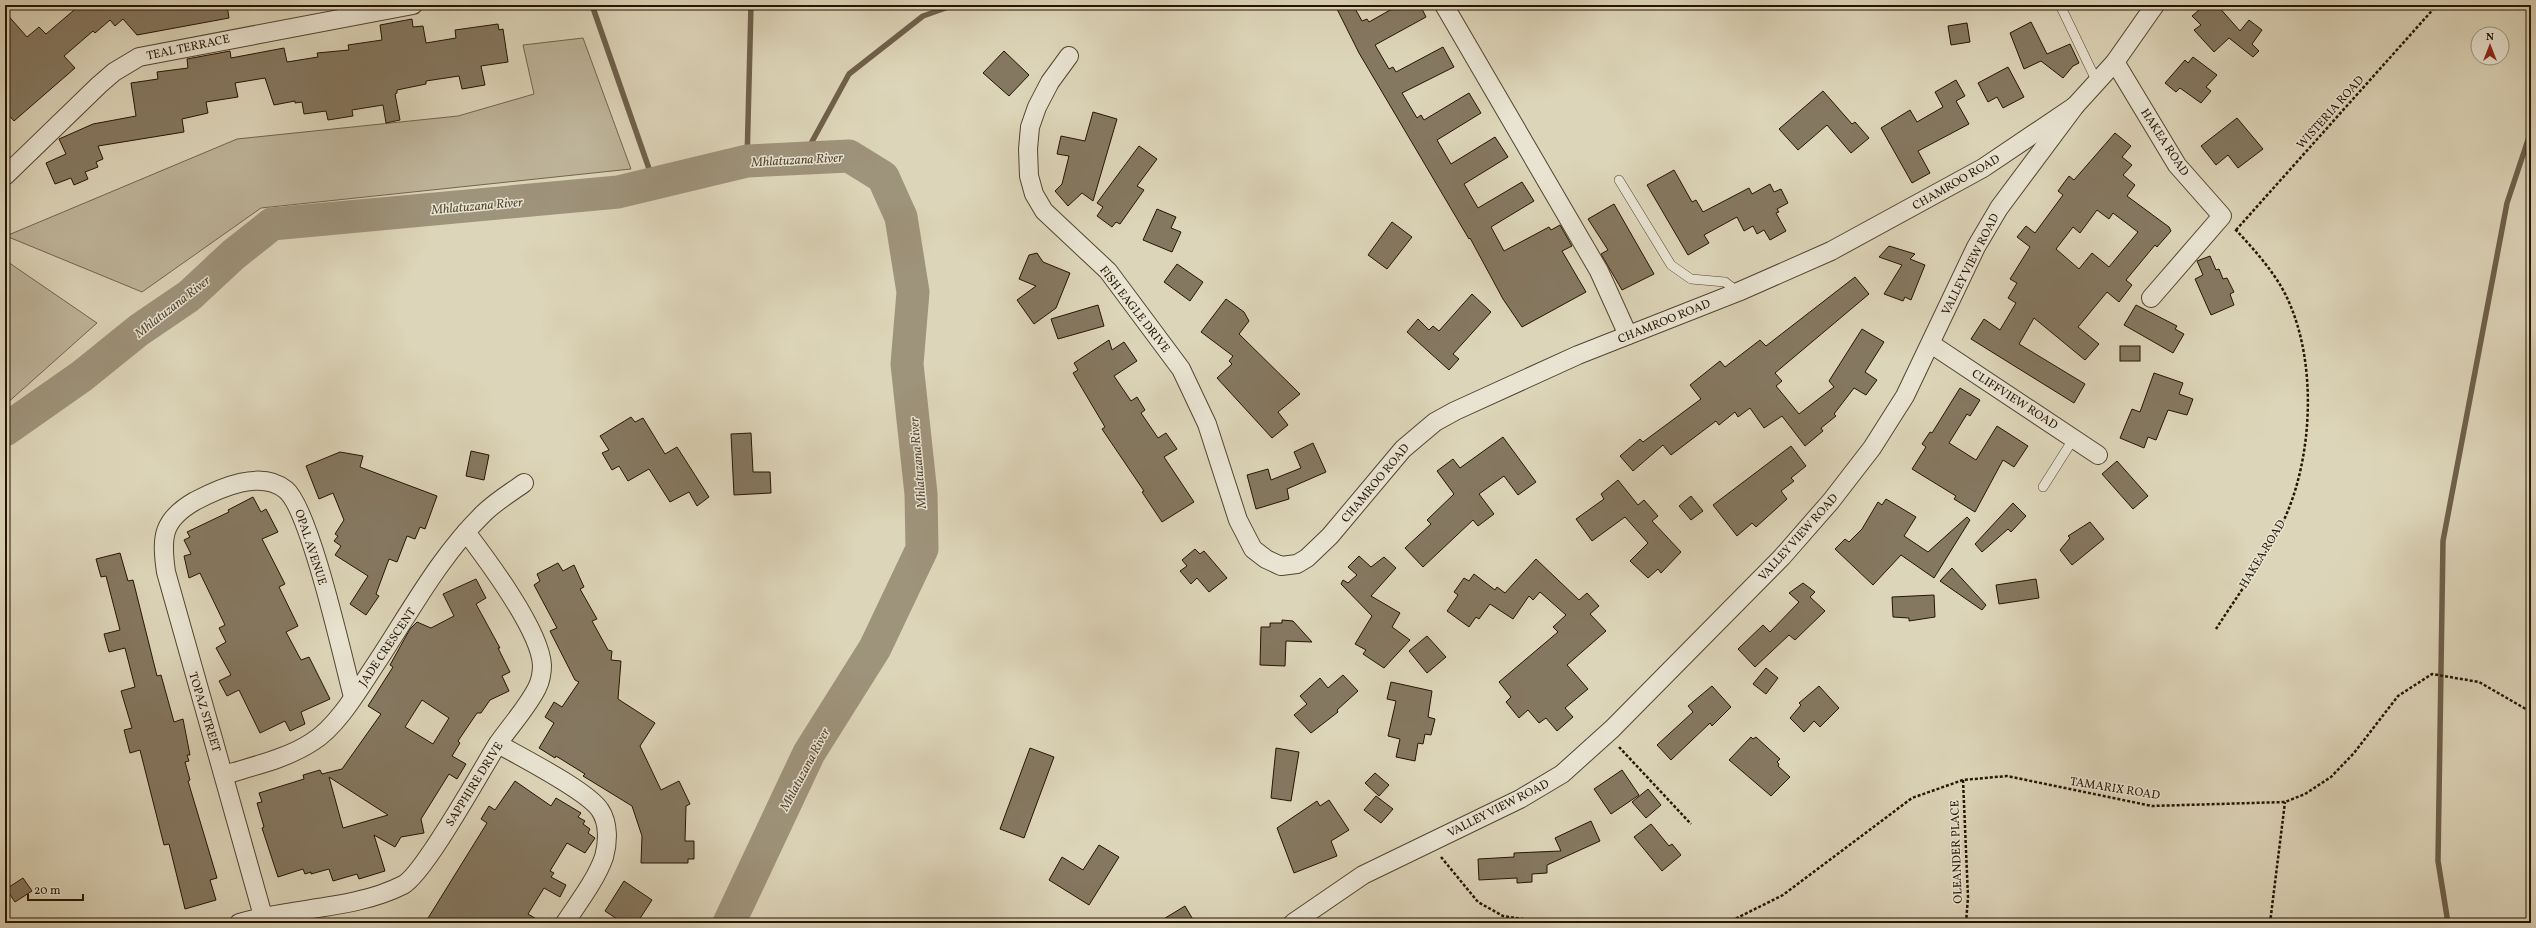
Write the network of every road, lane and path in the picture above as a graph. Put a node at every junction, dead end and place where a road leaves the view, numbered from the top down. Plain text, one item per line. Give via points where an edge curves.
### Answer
1 (413, 5) edge
2 (1444, 5) edge
3 (2060, 5) edge
4 (2154, 5) edge
5 (2437, 5) edge
6 (1069, 56) dead end
7 (2115, 62) junction
8 (2096, 82) junction
9 (2075, 106) junction
10 (5, 176) edge
11 (1619, 180) dead end
12 (2236, 230) joint
13 (1738, 292) junction
14 (2151, 298) dead end
15 (1628, 335) junction
16 (1931, 344) junction
17 (2074, 438) junction
18 (2098, 455) dead end
19 (524, 483) dead end
20 (2043, 487) dead end
21 (178, 511) joint
22 (466, 532) junction
23 (1281, 566) joint
24 (2216, 629) dead end
25 (353, 697) junction
26 (2531, 712) edge
27 (1606, 734) junction
28 (498, 744) junction
29 (224, 775) junction
30 (1963, 780) junction
31 (2285, 802) junction
32 (1691, 824) dead end
33 (1429, 843) junction
34 (263, 916) junction
35 (239, 923) edge
36 (565, 923) edge
37 (1293, 923) edge
38 (1550, 923) edge
39 (1727, 923) edge
40 (1966, 923) edge
41 (2270, 923) edge

1 - 10 street, TEAL TERRACE via 140,57 114,72 99,85
2 - 15 street via 1595,264
3 - 8 lane
4 - 7 street, VALLEY VIEW ROAD
5 - 12 path, WISTERIA ROAD
6 - 23 street, FISH EAGLE DRIVE via 1050,82 1030,127 1029,176 1034,194 1044,211 1108,271 1181,369 1207,424 1238,520 1253,548 1266,559
7 - 8 street, VALLEY VIEW ROAD
7 - 14 street, HAKEA ROAD via 2177,165 2222,216
8 - 9 street, VALLEY VIEW ROAD
9 - 13 street, CHAMROO ROAD via 2021,144 1931,197 1831,251
9 - 16 street, VALLEY VIEW ROAD via 1998,208 1976,247
11 - 13 lane via 1671,265 1691,279 1725,282
12 - 24 path, HAKEA ROAD via 2279,284 2291,311 2302,346 2308,396 2305,449 2282,524
13 - 15 street, CHAMROO ROAD
15 - 23 street, CHAMROO ROAD via 1556,365 1435,422 1403,449 1330,536 1307,558 1297,564
16 - 17 street, CLIFFVIEW ROAD
16 - 27 street, VALLEY VIEW ROAD via 1905,396 1885,428 1831,502 1782,557
17 - 18 street, CLIFFVIEW ROAD
17 - 20 lane
19 - 22 street, JADE CRESCENT via 483,514
21 - 25 street, OPAL AVENUE via 203,497 247,482 261,480 274,483 286,490 295,500 308,533
21 - 29 street, TOPAZ STREET via 164,535 166,572
22 - 25 street, JADE CRESCENT via 441,564
22 - 28 street, SAPPHIRE DRIVE via 500,577 539,647 542,663 542,675 537,688
25 - 29 street, JADE CRESCENT via 313,742 284,756
26 - 31 path, TAMARIX ROAD via 2479,682 2432,674 2398,696 2354,753 2331,777 2305,794
27 - 32 path
27 - 33 street, VALLEY VIEW ROAD via 1562,774 1520,799
28 - 34 street, SAPPHIRE DRIVE via 428,856 405,884 368,897
28 - 36 street via 586,797 600,810 606,824 604,858
29 - 34 street, TOPAZ STREET
30 - 31 path, TAMARIX ROAD via 2007,776 2152,806
30 - 39 path, TAMARIX ROAD via 1912,798 1783,895
30 - 40 path, OLEANDER PLACE via 1968,897
31 - 41 path
33 - 37 street, VALLEY VIEW ROAD via 1363,875
33 - 38 path via 1478,902 1503,916
34 - 35 street, SAPPHIRE DRIVE

